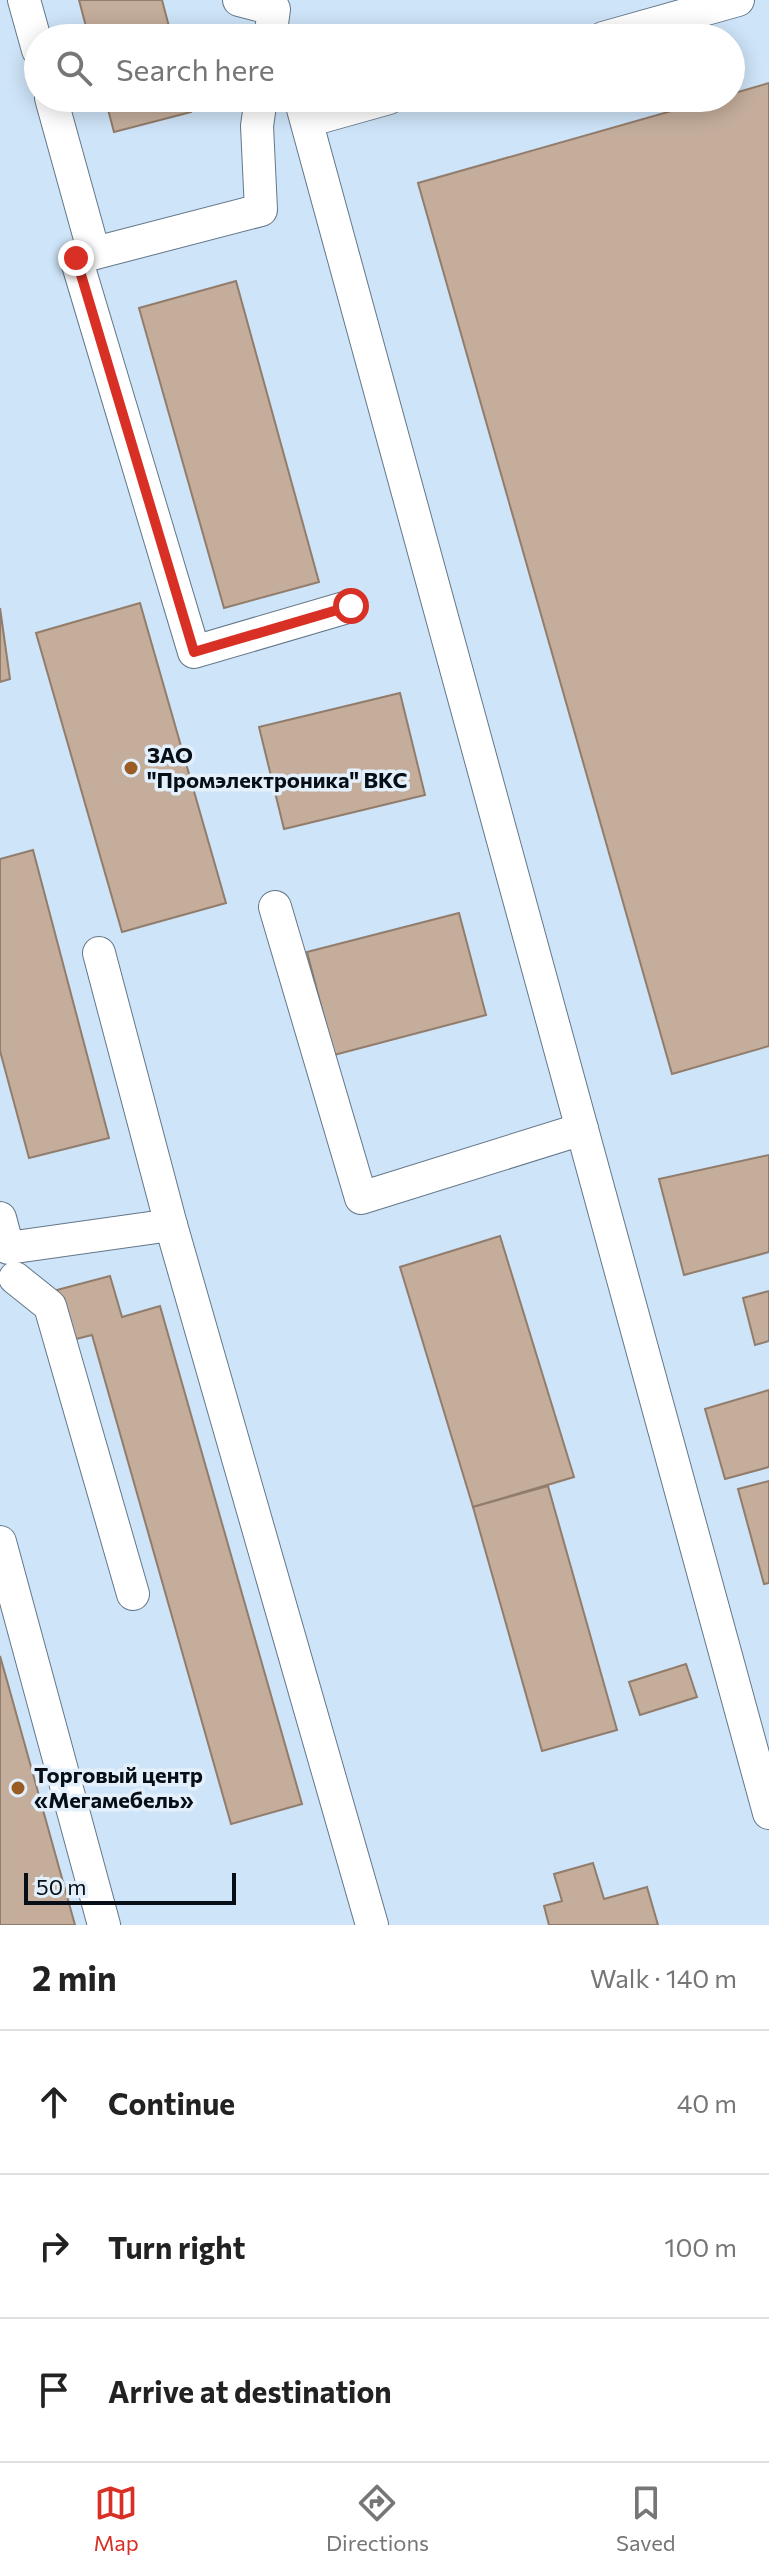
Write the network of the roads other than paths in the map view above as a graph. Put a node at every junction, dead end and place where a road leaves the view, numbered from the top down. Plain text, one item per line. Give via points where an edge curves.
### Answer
1 (24, 0) edge
2 (239, 0) edge
3 (738, 0) edge
4 (275, 21) edge
5 (31, 24) edge
6 (653, 24) edge
7 (55, 112) edge
8 (259, 112) edge
9 (305, 112) edge
10 (94, 253) junction
11 (351, 606) dead end
12 (275, 907) dead end
13 (99, 953) dead end
14 (582, 1129) junction
15 (171, 1225) junction
16 (6, 1256) edge
17 (0, 1542) edge
18 (133, 1594) dead end
19 (769, 1813) edge
20 (104, 1925) edge
21 (372, 1925) edge

1 - 5 lane
2 - 4 lane
3 - 6 lane
7 - 10 lane
8 - 10 lane via 261,210
9 - 14 lane
10 - 11 lane via 76,258 194,652
12 - 14 lane via 361,1198
13 - 15 lane
14 - 19 lane
15 - 16 lane
15 - 21 lane
16 - 18 lane via 50,1306
17 - 20 lane

